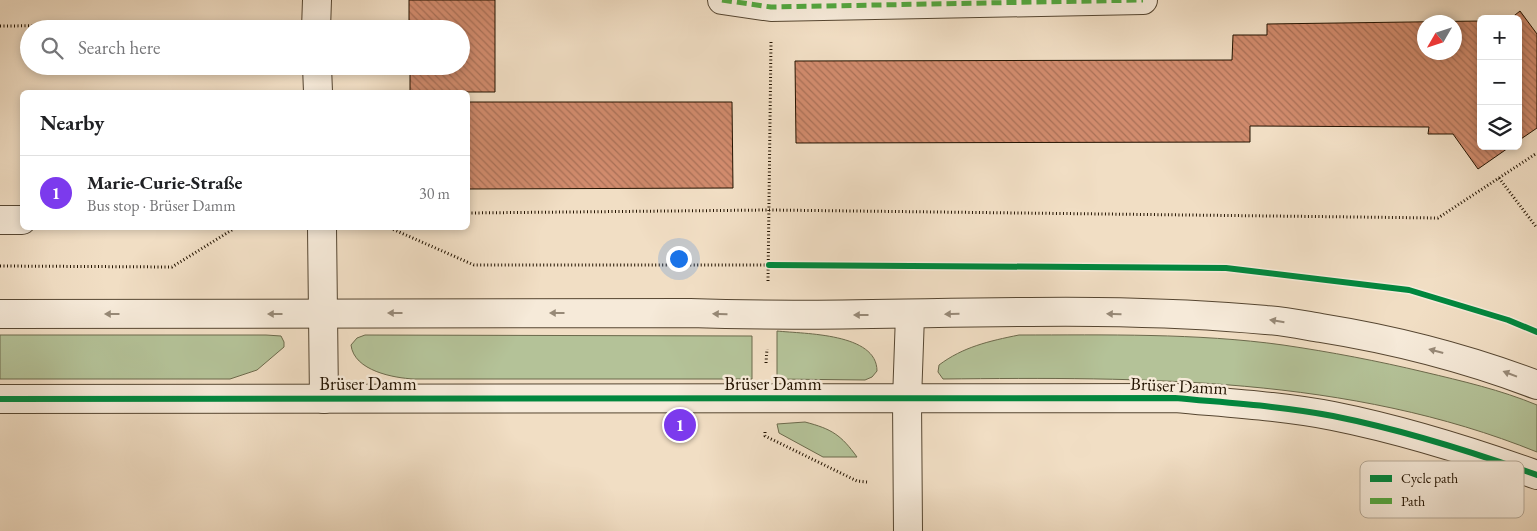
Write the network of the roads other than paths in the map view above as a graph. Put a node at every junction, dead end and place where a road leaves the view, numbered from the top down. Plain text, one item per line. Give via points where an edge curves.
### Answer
1 (722, 0) edge
2 (1143, 0) edge
3 (317, 75) edge
4 (318, 90) edge
5 (0, 220) edge
6 (20, 220) edge
7 (322, 230) edge
8 (324, 313) junction
9 (0, 314) edge
10 (910, 315) junction
11 (1537, 384) edge
12 (0, 399) edge
13 (324, 399) junction
14 (907, 400) junction
15 (1497, 461) edge
16 (1524, 470) edge
17 (1537, 475) edge
18 (908, 531) edge

1 - 2 street via 771,6
3 - 4 street
5 - 6 street
7 - 8 street
8 -> 9 street
10 -> 8 street
8 - 13 street
11 -> 10 street via 1483,364 1422,348 1267,320 1074,312
10 - 14 street
12 - 13 street, Brüser Damm
13 - 14 street, Brüser Damm
14 - 15 street, Brüser Damm via 1175,398 1266,406 1390,429
14 - 18 street
16 - 17 street, Brüser Damm

